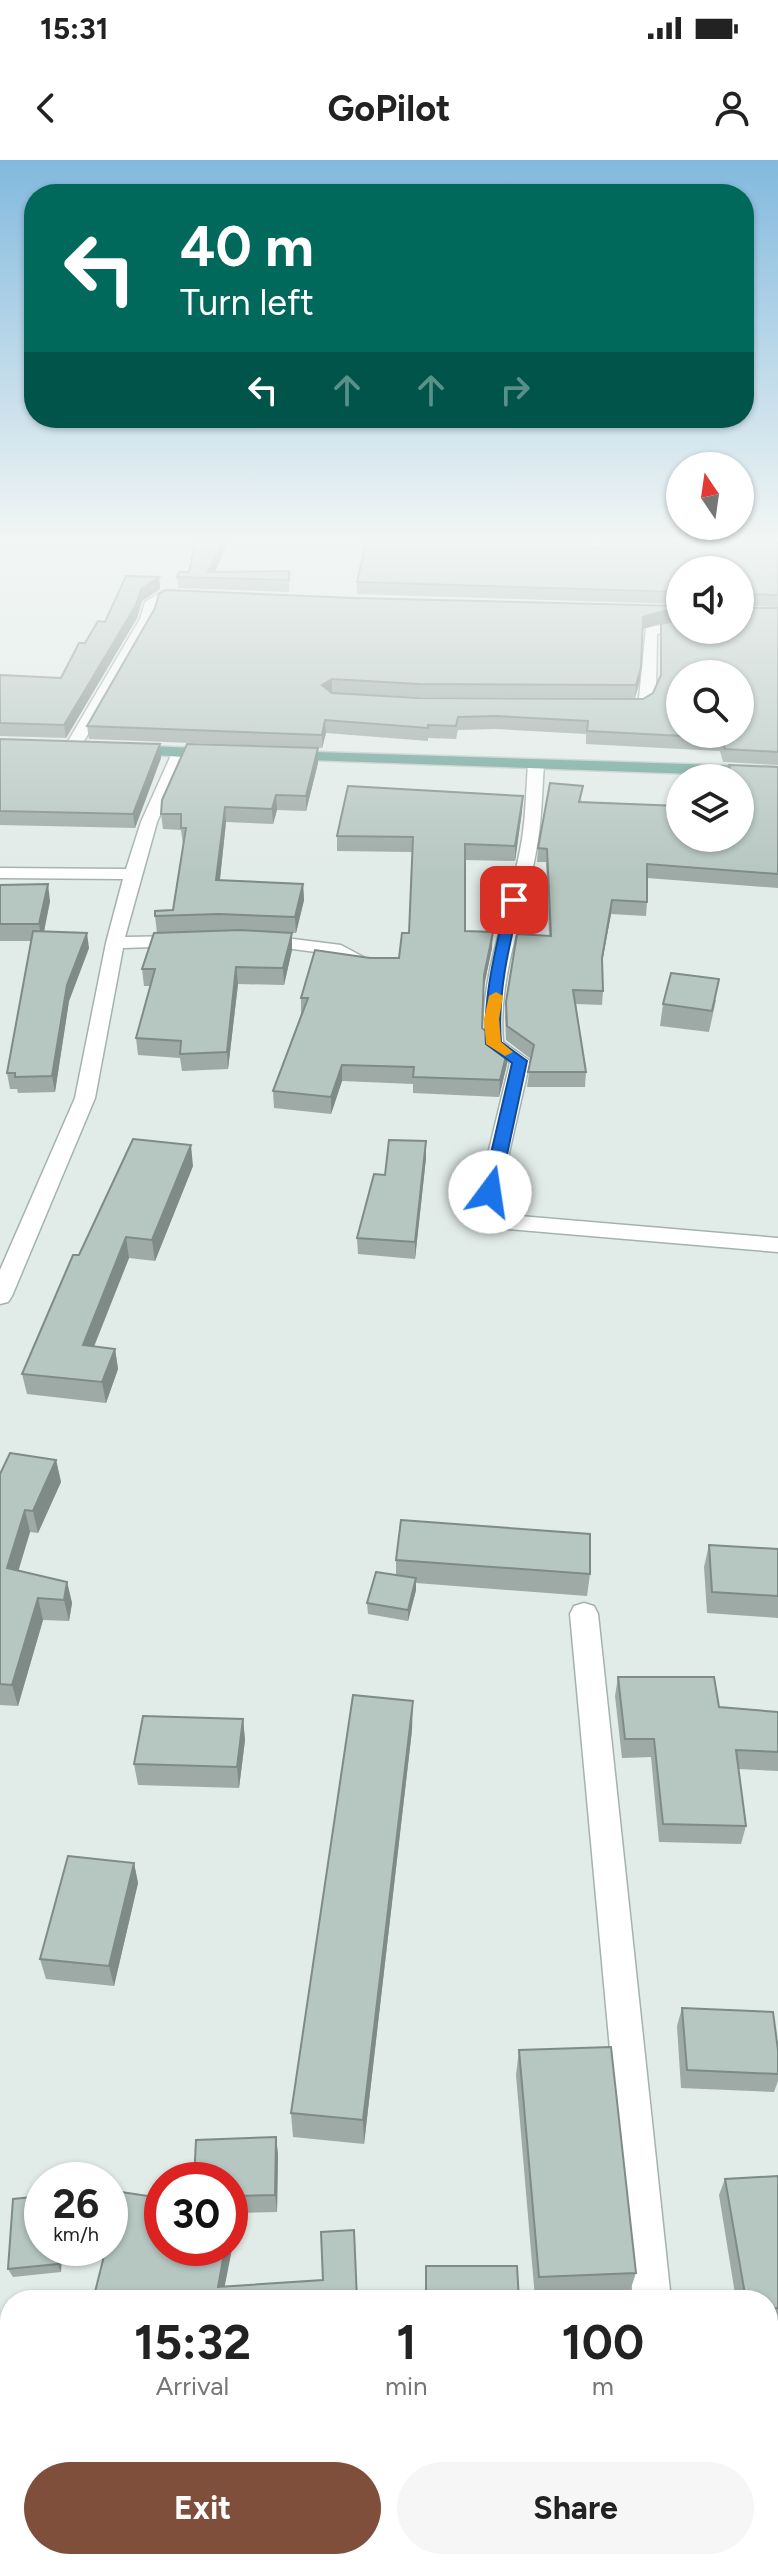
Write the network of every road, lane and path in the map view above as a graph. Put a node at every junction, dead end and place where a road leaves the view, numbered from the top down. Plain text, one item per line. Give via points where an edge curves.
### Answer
1 (129, 650) edge
2 (648, 650) edge
3 (606, 706) edge
4 (72, 748) edge
5 (118, 750) edge
6 (180, 753) junction
7 (227, 754) edge
8 (273, 756) edge
9 (536, 765) junction
10 (778, 772) edge
11 (0, 873) edge
12 (133, 874) junction
13 (242, 939) edge
14 (200, 941) edge
15 (115, 943) junction
16 (371, 966) edge
17 (778, 1245) edge
18 (0, 1296) edge
19 (584, 1614) dead end
20 (651, 2290) edge

1 - 4 street
2 - 3 street via 649,695 642,705
5 - 6 main road
6 - 7 main road
6 - 12 street
8 - 9 main road
9 - 10 main road
9 - 17 street via 530,840 506,930 492,1019 494,1044 520,1061 483,1220
11 - 12 street
12 - 15 street
13 - 16 street via 335,949
14 - 15 street
15 - 18 street via 85,1098
19 - 20 street

